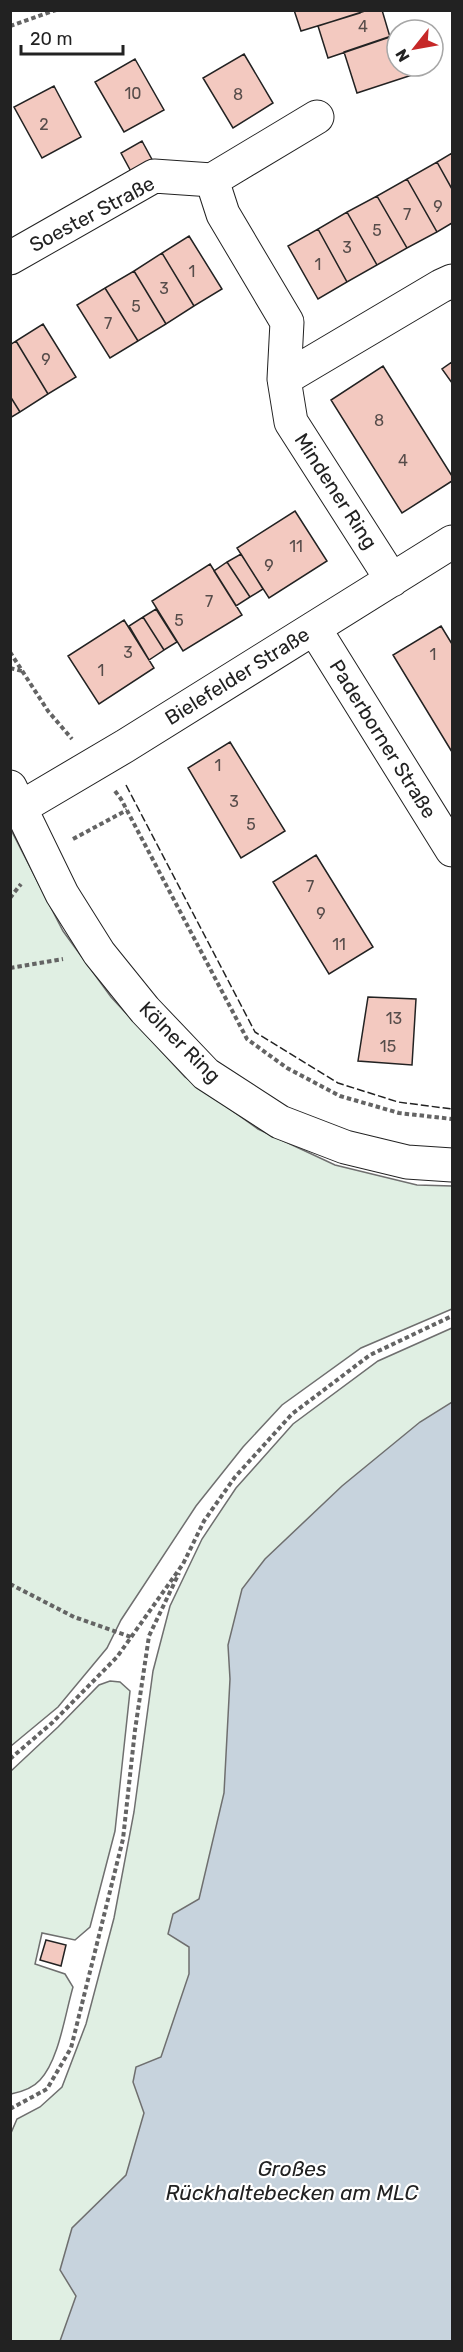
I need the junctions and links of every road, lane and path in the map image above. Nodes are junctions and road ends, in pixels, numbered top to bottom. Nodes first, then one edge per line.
1 (56, 10) edge
2 (10, 26) edge
3 (317, 117) dead end
4 (212, 180) junction
5 (10, 258) edge
6 (453, 281) edge
7 (284, 379) junction
8 (453, 542) edge
9 (392, 580) junction
10 (314, 628) junction
11 (10, 652) edge
12 (10, 668) edge
13 (23, 672) junction
14 (93, 764) junction
15 (15, 798) edge
16 (127, 810) junction
17 (453, 850) edge
18 (42, 855) junction
19 (99, 953) junction
20 (10, 968) edge
21 (453, 1119) edge
22 (453, 1165) edge
23 (453, 1316) edge
24 (183, 1564) junction
25 (10, 1584) edge
26 (131, 1637) junction
27 (10, 1759) edge
28 (10, 2109) edge

1 - 2 path
3 - 4 street
4 - 5 street, Soester Straße
4 - 7 street, Mindener Ring
6 - 7 street
7 - 9 street, Mindener Ring
8 - 9 street, Bielefelder Straße
9 - 10 street, Bielefelder Straße
10 - 14 street, Bielefelder Straße
10 - 17 street, Paderborner Straße
11 - 13 path
12 - 13 path
13 - 14 path
14 - 15 street, Bielefelder Straße
14 - 16 path
15 - 18 street, Kölner Ring
16 - 18 path
16 - 21 path
18 - 19 street, Kölner Ring
19 - 20 path
19 - 22 street, Kölner Ring
23 - 24 path
24 - 26 path
24 - 28 path
25 - 26 path
26 - 27 path

